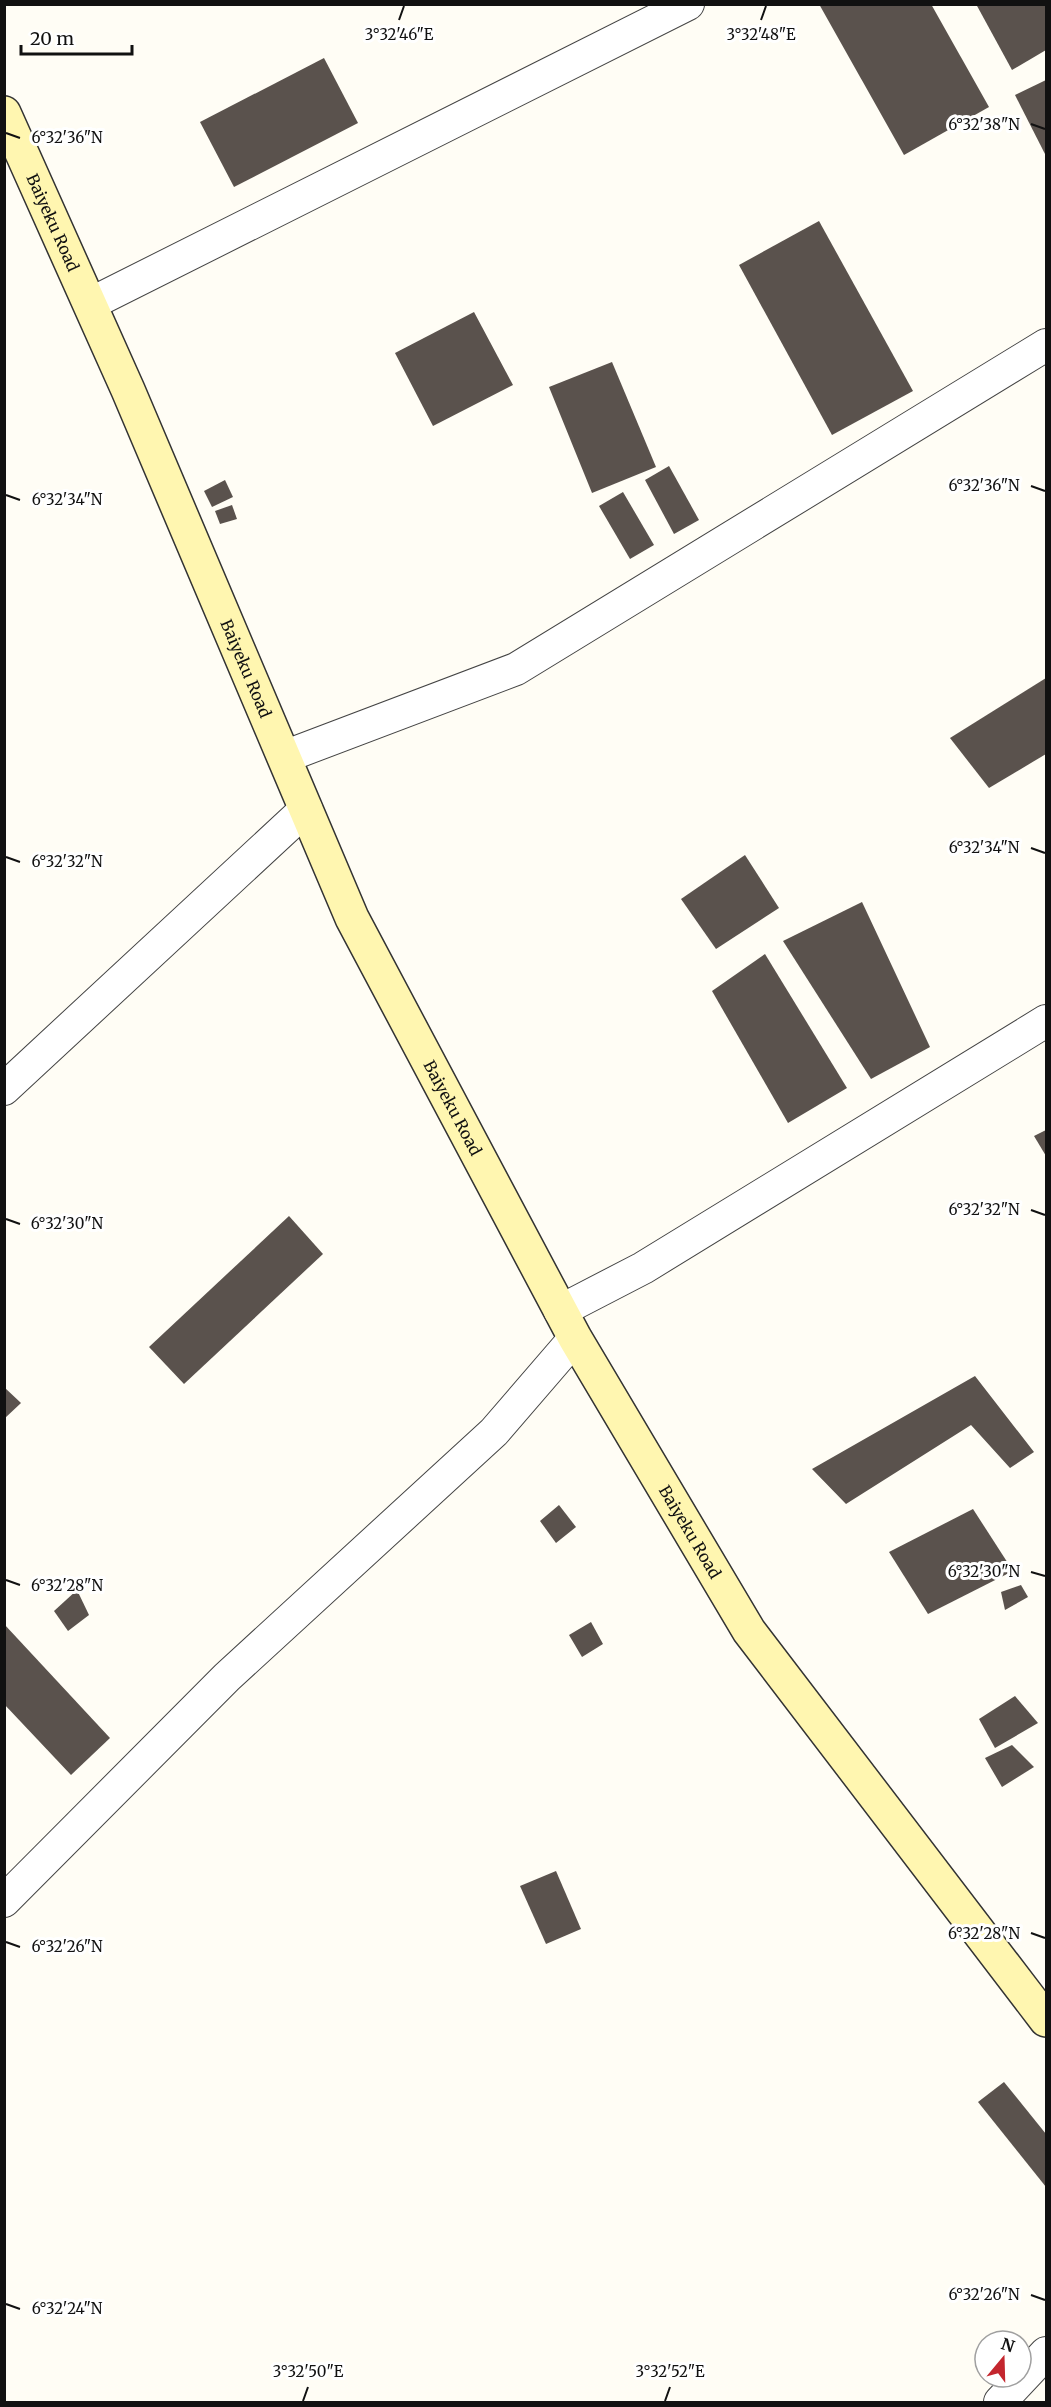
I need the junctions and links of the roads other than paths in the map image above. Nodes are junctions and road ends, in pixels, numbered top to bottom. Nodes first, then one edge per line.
1 (688, 4) edge
2 (4, 113) edge
3 (90, 304) junction
4 (1047, 345) edge
5 (284, 757) junction
6 (306, 809) junction
7 (1047, 1021) edge
8 (4, 1089) edge
9 (568, 1325) junction
10 (4, 1901) edge
11 (1047, 2020) edge
12 (1047, 2353) edge
13 (1000, 2403) edge

1 - 3 street
2 - 3 main road, Baiyeku Road
3 - 5 main road, Baiyeku Road
4 - 5 street
5 - 6 main road, Baiyeku Road
6 - 8 street
6 - 9 main road, Baiyeku Road
7 - 9 street
9 - 10 street
9 - 11 main road, Baiyeku Road
12 - 13 street

